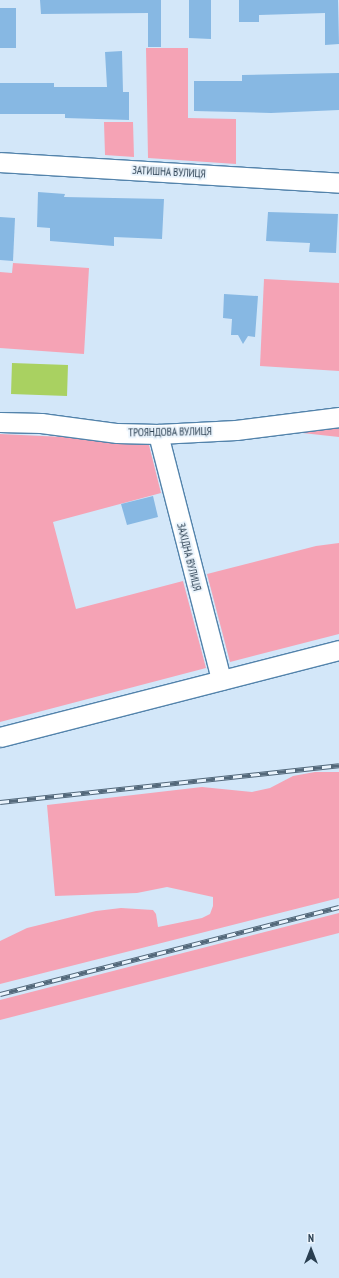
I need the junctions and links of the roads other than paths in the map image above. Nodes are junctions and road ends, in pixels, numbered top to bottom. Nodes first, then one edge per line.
1 (0, 162) edge
2 (339, 183) edge
3 (339, 417) edge
4 (0, 422) edge
5 (158, 434) junction
6 (339, 650) edge
7 (221, 680) junction
8 (0, 737) edge

1 - 2 street, ЗАТИШНА ВУЛИЦЯ
3 - 5 street, ТРОЯНДОВА ВУЛИЦЯ
4 - 5 street, ТРОЯНДОВА ВУЛИЦЯ
5 - 7 street, ЗАХІДНА ВУЛИЦЯ
6 - 7 street
7 - 8 street

